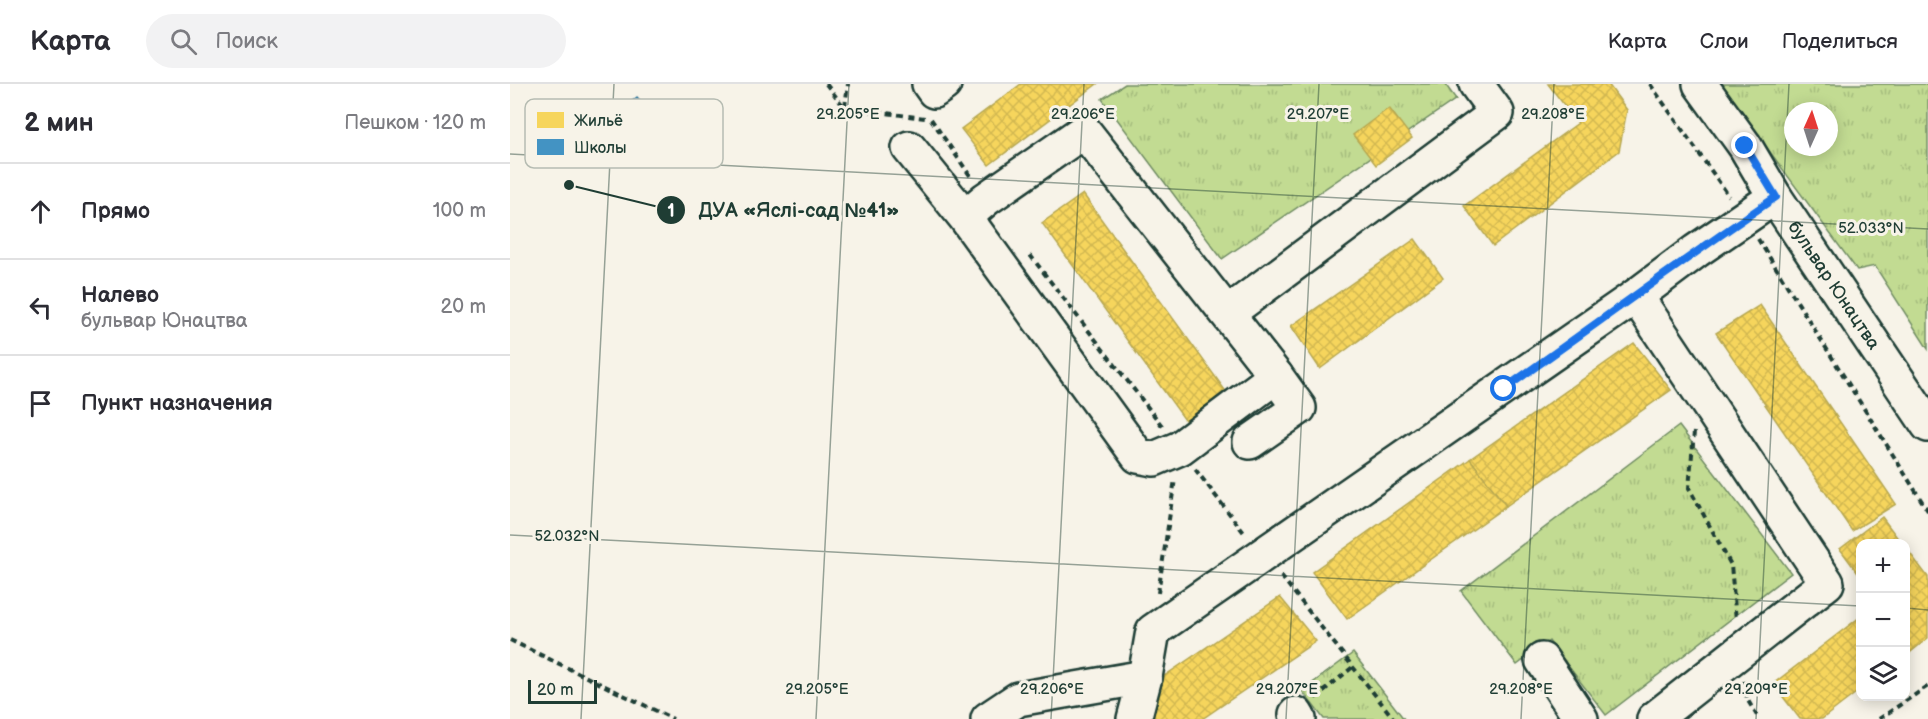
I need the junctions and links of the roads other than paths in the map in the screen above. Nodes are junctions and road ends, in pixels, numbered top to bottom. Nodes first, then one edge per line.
1 (944, 84) edge
2 (1476, 84) edge
3 (1700, 84) edge
4 (927, 97) edge
5 (909, 148) dead end
6 (1776, 197) junction
7 (975, 208) junction
8 (1636, 296) junction
9 (1228, 313) junction
10 (1276, 376) junction
11 (1928, 425) edge
12 (1250, 442) dead end
13 (1542, 660) dead end
14 (1145, 677) junction
15 (988, 719) edge
16 (1134, 719) edge
17 (1581, 719) edge
18 (1654, 719) edge

1 - 4 street
2 - 9 street
3 - 6 street, бульвар Юнацтва
5 - 7 street
6 - 8 street
6 - 11 street, бульвар Юнацтва
7 - 9 street
7 - 10 street
8 - 14 street
8 - 18 street
9 - 10 street
10 - 12 street
13 - 17 street
14 - 15 street
14 - 16 street

